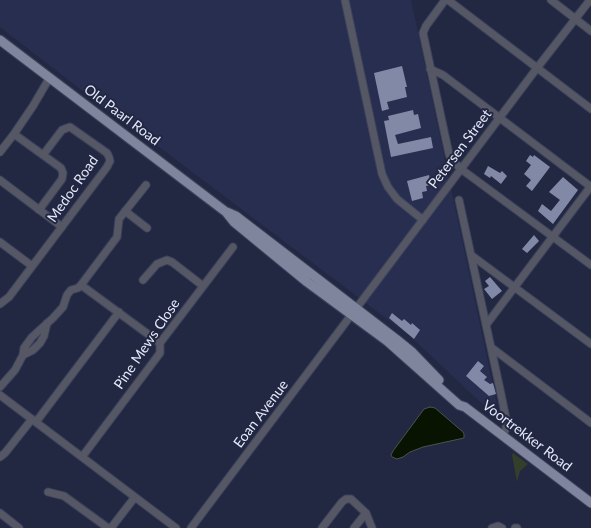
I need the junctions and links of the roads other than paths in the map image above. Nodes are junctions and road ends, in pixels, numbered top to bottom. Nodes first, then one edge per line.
1 (345, 0) edge
2 (446, 0) edge
3 (551, 0) edge
4 (590, 0) edge
5 (576, 19) junction
6 (591, 31) edge
7 (0, 40) edge
8 (537, 68) junction
9 (430, 69) junction
10 (50, 77) junction
11 (591, 109) edge
12 (500, 118) junction
13 (14, 134) junction
14 (0, 152) edge
15 (43, 155) junction
16 (461, 169) junction
17 (0, 180) edge
18 (146, 185) dead end
19 (591, 187) edge
20 (459, 200) dead end
21 (39, 210) junction
22 (125, 211) junction
23 (422, 220) junction
24 (62, 227) junction
25 (147, 228) dead end
26 (553, 236) junction
27 (0, 242) edge
28 (233, 246) dead end
29 (471, 255) junction
30 (591, 265) edge
31 (32, 266) junction
32 (143, 280) dead end
33 (81, 285) junction
34 (204, 286) junction
35 (515, 286) junction
36 (0, 304) edge
37 (119, 312) junction
38 (354, 312) junction
39 (48, 322) junction
40 (486, 325) junction
41 (32, 337) junction
42 (41, 342) junction
43 (160, 343) junction
44 (591, 344) edge
45 (492, 348) junction
46 (23, 355) junction
47 (0, 387) edge
48 (0, 395) edge
49 (34, 420) junction
50 (591, 423) edge
51 (502, 435) junction
52 (0, 457) edge
53 (82, 457) junction
54 (48, 492) dead end
55 (135, 497) junction
56 (591, 503) edge
57 (0, 513) edge
58 (366, 513) junction
59 (19, 528) edge
60 (108, 528) edge
61 (112, 528) edge
62 (176, 528) edge
63 (191, 528) edge
64 (322, 528) edge
65 (354, 528) edge
66 (372, 528) edge
67 (492, 528) edge
68 (502, 528) edge
69 (506, 528) edge

1 - 23 street
2 - 8 street
2 - 9 street
3 - 5 street
4 - 5 street, Petersen Street
5 - 6 street
5 - 8 street, Petersen Street
7 - 10 main road, Old Paarl Road
8 - 11 street
8 - 12 street, Petersen Street
9 - 12 street
9 - 16 street
10 - 13 street
10 - 38 main road, Old Paarl Road
12 - 16 street, Petersen Street
12 - 19 street
13 - 14 street
13 - 15 street
15 - 21 street
15 - 24 street, Medoc Road
16 - 23 street, Petersen Street
16 - 26 street
17 - 21 street
18 - 22 street
19 - 26 street
20 - 29 street
21 - 24 street
22 - 25 street
22 - 33 street
23 - 38 street, Petersen Street
24 - 31 street, Medoc Road
26 - 30 street
26 - 35 street
27 - 31 street
28 - 34 street, Pine Mews Close
29 - 35 street
29 - 40 street
31 - 36 street, Medoc Road
32 - 34 street
33 - 37 street
33 - 39 street
34 - 43 street, Pine Mews Close
35 - 40 street
35 - 44 street
37 - 43 street
37 - 49 street
38 - 51 main road, Voortrekker Road
38 - 63 street, Eoan Avenue
39 - 41 street
39 - 42 street
40 - 45 street
41 - 42 street
41 - 46 street
42 - 46 street
43 - 53 street, Pine Mews Close
45 - 50 street
45 - 51 street
46 - 47 street
48 - 49 street
49 - 52 street
49 - 53 street
51 - 56 main road, Voortrekker Road
53 - 55 street
54 - 60 street
55 - 61 street
55 - 62 street
57 - 59 street
58 - 64 street
58 - 65 street
58 - 66 street
67 - 68 street
68 - 69 street

